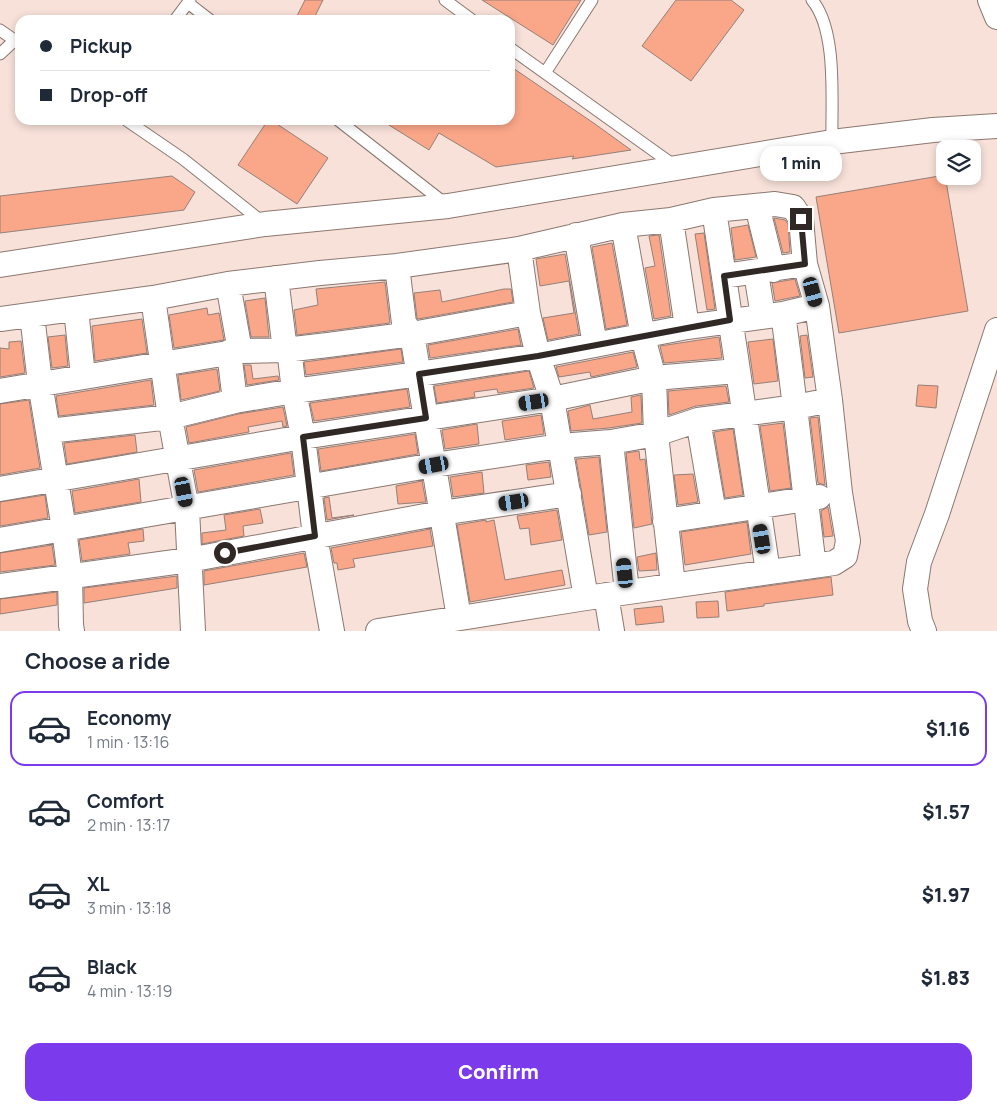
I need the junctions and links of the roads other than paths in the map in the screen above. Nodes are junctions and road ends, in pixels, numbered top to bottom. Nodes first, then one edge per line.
1 (592, 0) edge
2 (812, 0) edge
3 (990, 0) edge
4 (448, 1) edge
5 (189, 2) edge
6 (179, 15) edge
7 (204, 15) edge
8 (466, 15) edge
9 (997, 17) edge
10 (0, 30) edge
11 (15, 41) edge
12 (15, 43) edge
13 (515, 52) edge
14 (0, 54) edge
15 (545, 73) junction
16 (133, 125) edge
17 (344, 125) edge
18 (997, 126) edge
19 (832, 142) junction
20 (677, 168) junction
21 (448, 206) junction
22 (758, 206) junction
23 (714, 210) junction
24 (671, 220) junction
25 (266, 224) junction
26 (623, 225) junction
27 (576, 235) junction
28 (519, 248) junction
29 (805, 264) junction
30 (0, 265) edge
31 (397, 266) junction
32 (764, 271) junction
33 (724, 276) junction
34 (276, 278) junction
35 (228, 284) junction
36 (153, 298) junction
37 (816, 306) junction
38 (76, 310) junction
39 (528, 313) junction
40 (32, 315) junction
41 (773, 315) junction
42 (0, 319) edge
43 (730, 320) junction
44 (686, 327) junction
45 (997, 330) edge
46 (412, 334) junction
47 (643, 337) junction
48 (595, 344) junction
49 (285, 350) junction
50 (235, 352) junction
51 (538, 356) junction
52 (162, 363) junction
53 (737, 371) junction
54 (419, 374) junction
55 (83, 376) junction
56 (654, 378) junction
57 (40, 383) junction
58 (0, 391) edge
59 (294, 391) junction
60 (552, 399) junction
61 (830, 400) junction
62 (235, 402) junction
63 (796, 407) junction
64 (743, 413) junction
65 (170, 417) junction
66 (426, 418) junction
67 (698, 420) junction
68 (49, 431) junction
69 (656, 434) junction
70 (303, 437) junction
71 (611, 442) junction
72 (560, 446) junction
73 (177, 460) junction
74 (434, 465) junction
75 (56, 479) junction
76 (308, 487) junction
77 (0, 489) edge
78 (840, 493) junction
79 (569, 494) junction
80 (805, 500) junction
81 (757, 506) junction
82 (187, 509) junction
83 (442, 513) junction
84 (714, 513) junction
85 (665, 521) junction
86 (64, 529) junction
87 (315, 536) junction
88 (0, 540) edge
89 (189, 560) junction
90 (814, 566) junction
91 (768, 572) junction
92 (70, 577) junction
93 (0, 586) edge
94 (673, 586) junction
95 (606, 595) junction
96 (459, 618) junction
97 (72, 631) edge
98 (194, 631) edge
99 (332, 631) edge
100 (378, 631) edge
101 (612, 631) edge
102 (924, 631) edge

1 - 15 lane
2 - 19 lane
3 - 9 street
4 - 8 lane
5 - 6 lane
5 - 7 lane
10 - 11 lane
12 - 14 lane
13 - 15 lane
15 - 20 lane
16 - 25 lane
17 - 21 lane
18 - 19 street
19 - 20 street
20 - 21 street
21 - 25 street
22 - 23 street
22 - 29 street
22 - 32 street
23 - 24 street
23 - 33 street
24 - 26 street
24 - 44 street
25 - 30 street
26 - 27 street
26 - 47 street
27 - 28 street
27 - 48 street
28 - 31 street
28 - 39 street
29 - 32 street
29 - 37 street
31 - 34 street
31 - 46 street
32 - 33 street
32 - 41 street
33 - 43 street
34 - 35 street
34 - 49 street
35 - 36 street
35 - 50 street
36 - 38 street
36 - 52 street
37 - 41 street
37 - 61 street
38 - 40 street
38 - 55 street
39 - 46 street
39 - 51 street
40 - 42 street
40 - 57 street
41 - 43 street
41 - 63 street
43 - 44 street
43 - 53 street
44 - 47 street
45 - 102 street
46 - 49 street
46 - 54 street
47 - 48 street
47 - 56 street
48 - 51 street
49 - 50 street
49 - 59 street
50 - 52 street
50 - 62 street
51 - 54 street
51 - 60 street
52 - 55 street
52 - 65 street
53 - 56 street
53 - 64 street
54 - 59 street
54 - 66 street
55 - 57 street
56 - 60 street
56 - 69 street
57 - 58 street
57 - 68 street
59 - 62 street
59 - 70 street
60 - 66 street
60 - 72 street
61 - 63 street
61 - 78 street
62 - 65 street
63 - 64 street
63 - 80 street
64 - 67 street
64 - 81 street
65 - 68 street
65 - 73 street
66 - 70 street
66 - 74 street
67 - 69 street
67 - 84 street
68 - 75 street
69 - 71 street
69 - 85 street
70 - 73 street
70 - 76 street
71 - 72 street
71 - 95 street
72 - 74 street
72 - 79 street
73 - 75 street
73 - 82 street
74 - 76 street
74 - 83 street
75 - 77 street
75 - 86 street
76 - 82 street
76 - 87 street
78 - 80 street
78 - 90 street
79 - 83 street
79 - 95 street
80 - 81 street
80 - 90 street
81 - 84 street
81 - 91 street
82 - 86 street
82 - 89 street
83 - 87 street
83 - 96 street
84 - 85 street
85 - 94 street
86 - 88 street
86 - 92 street
87 - 89 street
87 - 99 street
89 - 92 street
89 - 98 street
90 - 91 street
91 - 94 street
92 - 93 street
92 - 97 street
94 - 95 street
95 - 96 street
95 - 101 street
96 - 100 street

